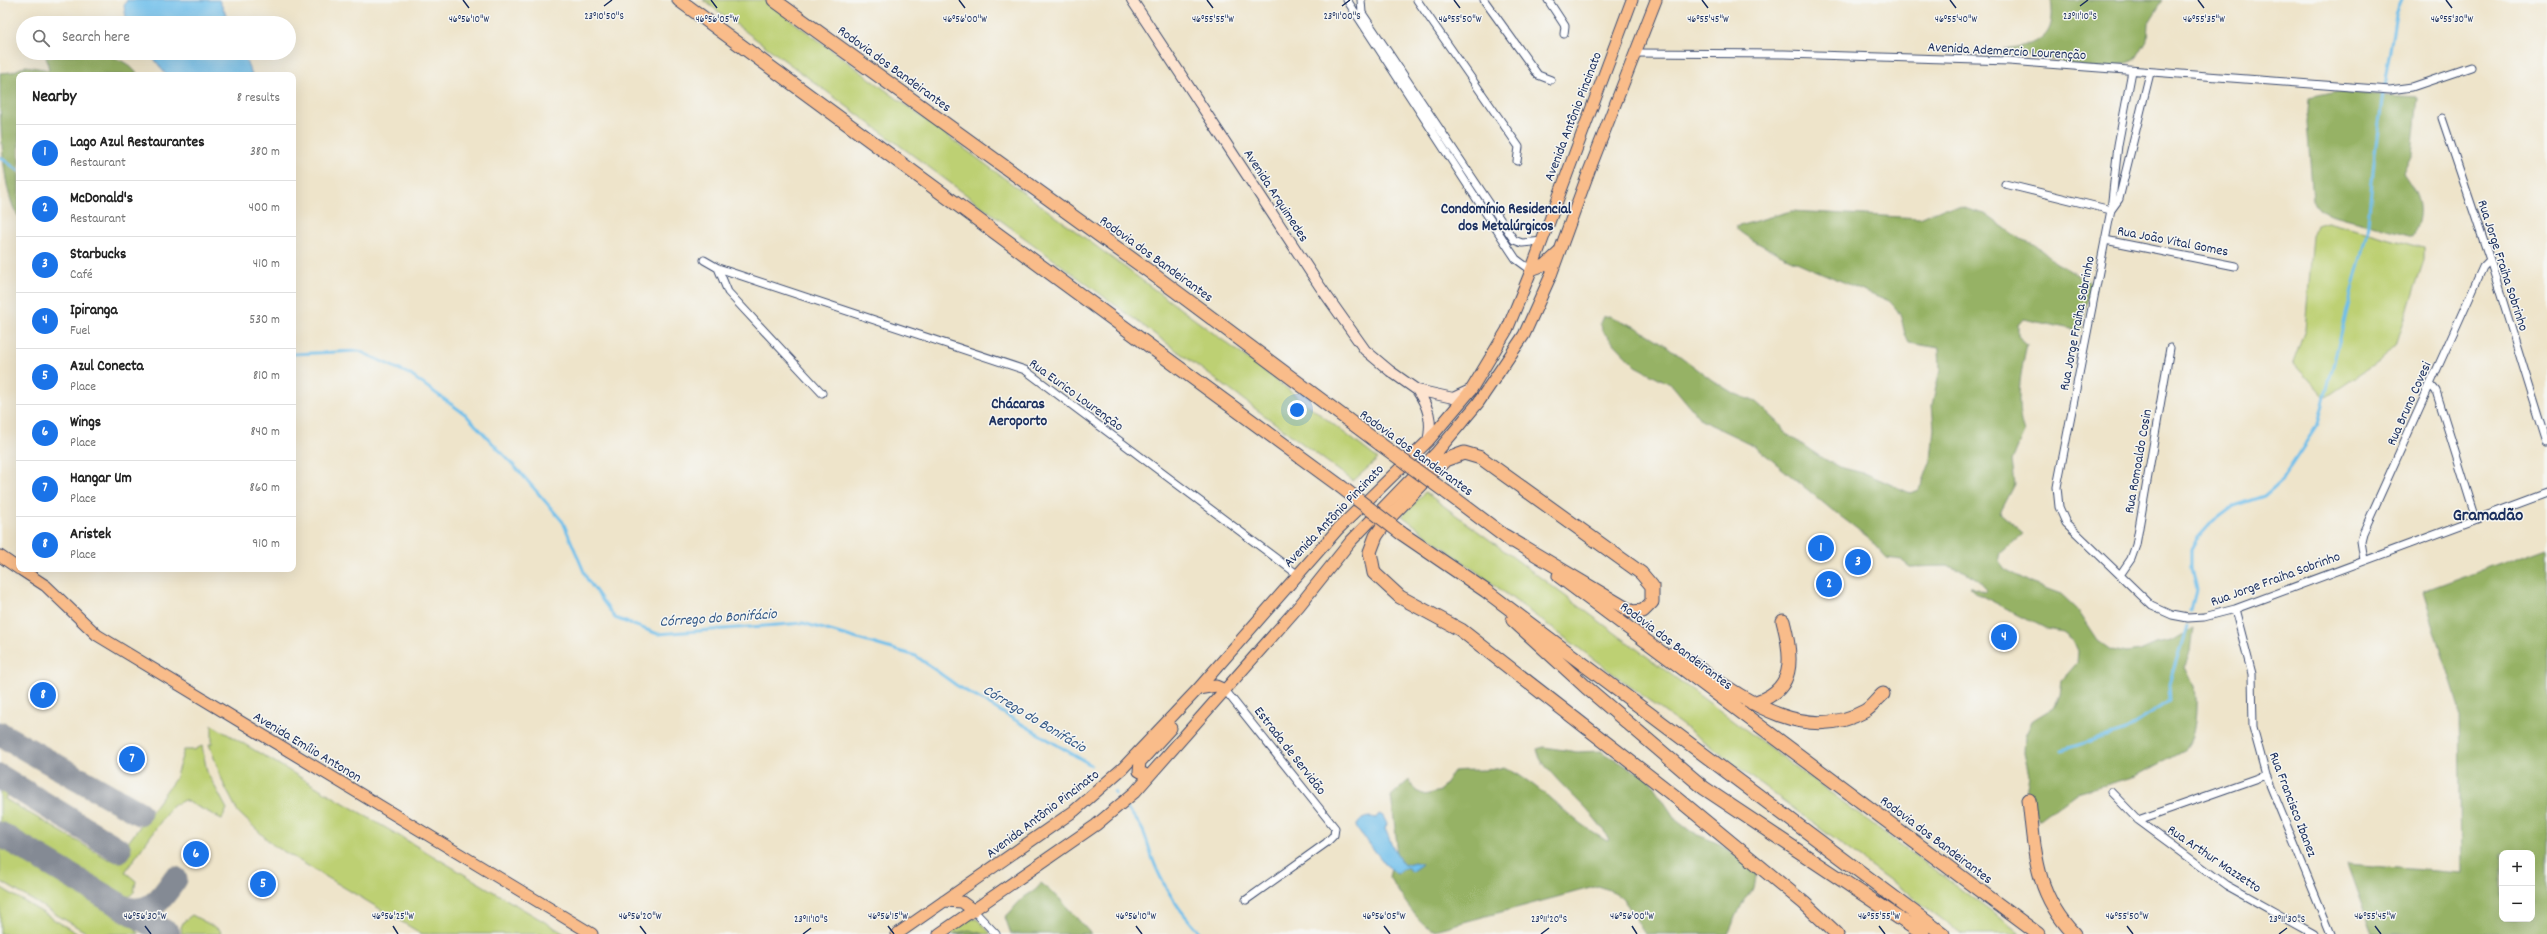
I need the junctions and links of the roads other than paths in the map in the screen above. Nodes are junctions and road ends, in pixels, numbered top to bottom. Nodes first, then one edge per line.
1 (679, 0) edge
2 (774, 0) edge
3 (1132, 0) edge
4 (1346, 0) edge
5 (1361, 0) edge
6 (1417, 0) edge
7 (1484, 0) edge
8 (1548, 0) edge
9 (1632, 0) edge
10 (1656, 0) edge
11 (1564, 34) dead end
12 (1635, 53) junction
13 (2471, 67) dead end
14 (2132, 71) junction
15 (2150, 72) junction
16 (1551, 80) dead end
17 (2442, 118) dead end
18 (1517, 161) dead end
19 (2006, 184) dead end
20 (2111, 210) junction
21 (2105, 240) junction
22 (1543, 241) junction
23 (1560, 252) junction
24 (704, 260) dead end
25 (2490, 260) junction
26 (2235, 266) dead end
27 (718, 268) junction
28 (1532, 270) junction
29 (2170, 348) dead end
30 (2430, 384) junction
31 (1417, 390) junction
32 (1471, 390) junction
33 (822, 393) dead end
34 (1428, 441) junction
35 (2547, 443) edge
36 (2547, 493) edge
37 (2476, 519) junction
38 (1505, 536) junction
39 (2, 558) edge
40 (2364, 560) junction
41 (16, 567) edge
42 (24, 572) edge
43 (1297, 574) junction
44 (2120, 575) junction
45 (1486, 591) junction
46 (2235, 609) junction
47 (1783, 622) dead end
48 (1648, 644) junction
49 (1198, 689) junction
50 (1225, 690) junction
51 (1883, 694) dead end
52 (1752, 703) junction
53 (1178, 711) junction
54 (2266, 775) junction
55 (1148, 776) junction
56 (2110, 792) dead end
57 (2029, 800) dead end
58 (2138, 820) junction
59 (1246, 900) dead end
60 (944, 901) junction
61 (974, 910) junction
62 (592, 934) edge
63 (896, 934) edge
64 (939, 934) edge
65 (996, 934) edge
66 (1837, 934) edge
67 (1923, 934) edge
68 (1943, 934) edge
69 (2038, 934) edge
70 (2074, 934) edge
71 (2314, 934) edge
72 (2331, 934) edge

1 - 45 highway, bridge
2 - 38 highway, Rodovia dos Bandeirantes, bridge
3 - 31 main road, Avenida Arquimedes
4 - 28 street
5 - 22 street
6 - 18 street
7 - 16 street
8 - 11 street
9 - 22 main road, Avenida Antônio Pincinato
10 - 12 main road
12 - 14 street, Avenida Ademercio Lourenção
12 - 23 main road
13 - 15 street, Avenida Ademercio Lourenção
14 - 15 street, Avenida Ademercio Lourenção
14 - 20 street, Rua Jorge Fraiha Sobrinho
15 - 20 street
17 - 25 street, Rua Jorge Fraiha Sobrinho
19 - 20 street
20 - 21 street, Rua Jorge Fraiha Sobrinho
21 - 26 street, Rua João Vital Gomes
21 - 44 street, Rua Jorge Fraiha Sobrinho
22 - 28 main road, Avenida Antônio Pincinato
23 - 28 main road
23 - 50 main road
24 - 27 street, Rua Eurico Lourenção
25 - 30 street, Rua Bruno Covesi
25 - 35 street, Rua Jorge Fraiha Sobrinho
27 - 33 street
27 - 43 street, Rua Eurico Lourenção
28 - 32 main road, Avenida Antônio Pincinato
29 - 44 street, Rua Romoaldo Cosin
30 - 37 street
30 - 40 street, Rua Bruno Covesi
31 - 32 main road, Avenida Arquimedes
31 - 34 main road, Avenida Arquimedes
32 - 34 main road, Avenida Antônio Pincinato
34 - 43 main road, Avenida Antônio Pincinato
36 - 37 street, Rua Jorge Fraiha Sobrinho
37 - 40 street, Rua Jorge Fraiha Sobrinho
38 - 48 highway, Rodovia dos Bandeirantes
38 - 66 highway
39 - 41 main road, Avenida Emílio Antonon
40 - 46 street, Rua Jorge Fraiha Sobrinho
42 - 62 main road, Avenida Emílio Antonon
43 - 49 main road, Avenida Antônio Pincinato
44 - 46 street, Rua Jorge Fraiha Sobrinho
45 - 67 highway
45 - 68 highway
46 - 54 street, Rua Francisco Ibanez
47 - 52 highway
48 - 52 highway
48 - 69 highway, Rodovia dos Bandeirantes
49 - 50 main road
49 - 53 main road, Avenida Antônio Pincinato
50 - 55 main road
50 - 59 street, Estrada de Servidão
51 - 52 highway
53 - 55 main road
53 - 60 main road, Avenida Antônio Pincinato
54 - 58 street
54 - 72 street, Rua Francisco Ibanez
55 - 61 main road
56 - 58 street, Rua Arthur Mazzetto
57 - 70 highway
58 - 71 street, Rua Arthur Mazzetto
60 - 61 main road
60 - 63 main road, Avenida Antônio Pincinato
61 - 64 main road
61 - 65 street

